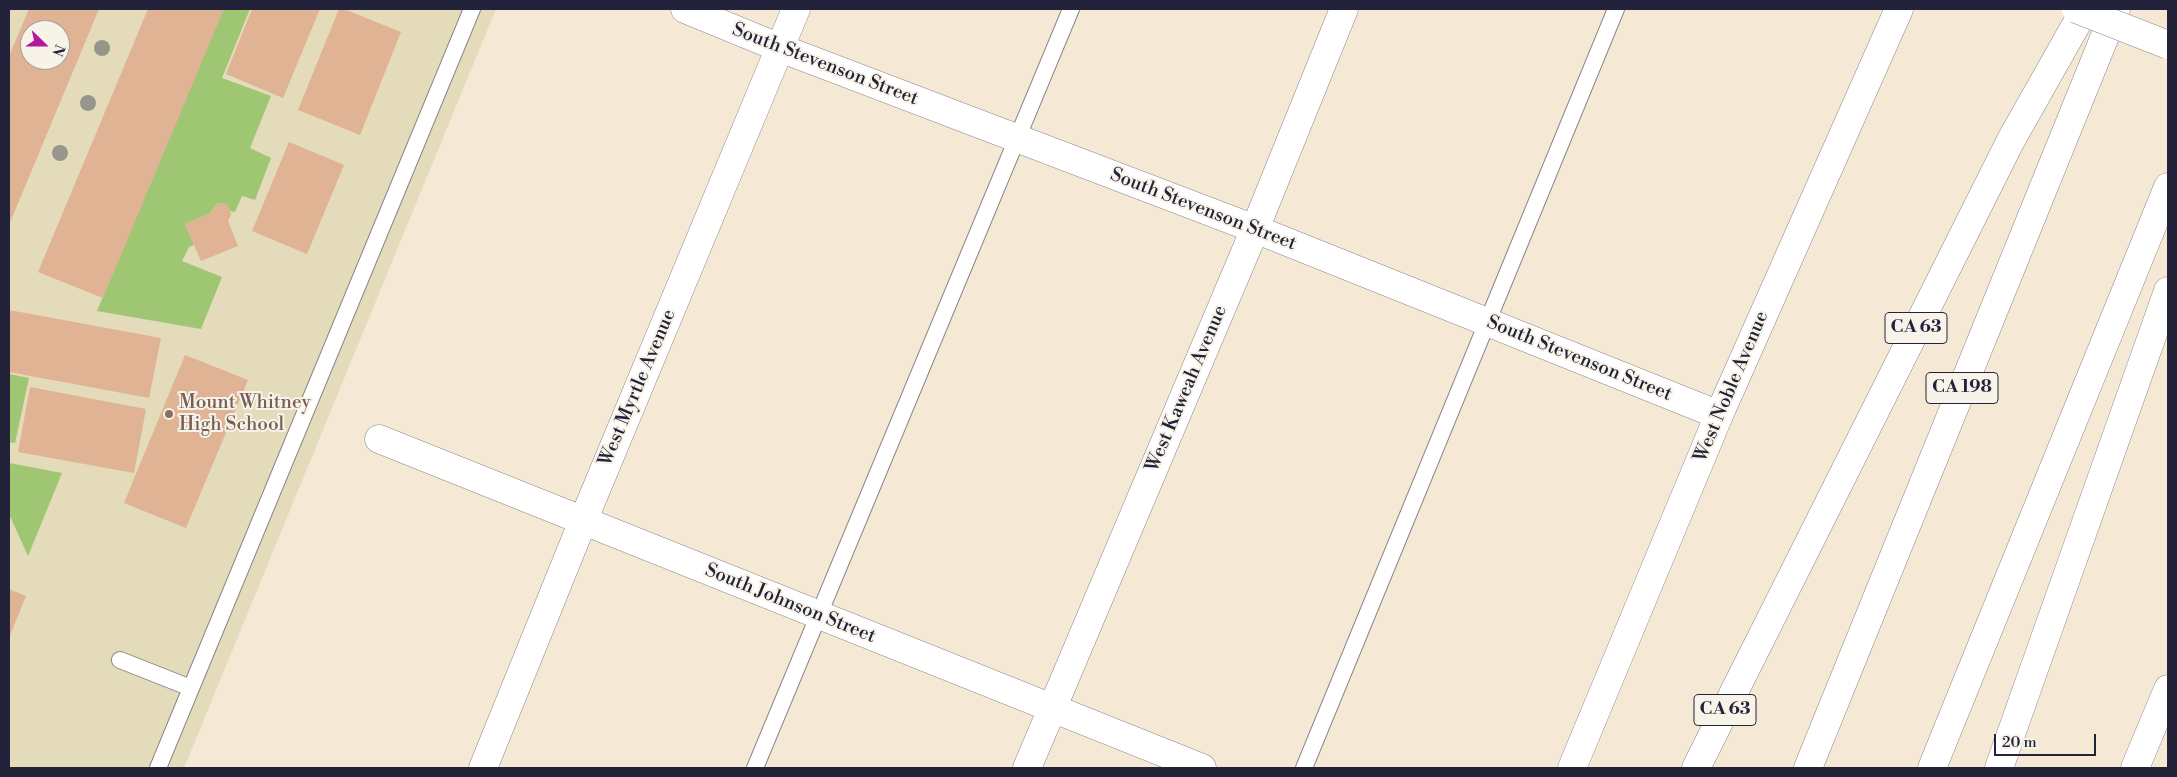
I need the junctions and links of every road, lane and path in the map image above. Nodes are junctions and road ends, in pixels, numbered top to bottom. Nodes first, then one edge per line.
1 (472, 9) edge
2 (685, 9) edge
3 (796, 9) edge
4 (1071, 9) edge
5 (1344, 9) edge
6 (1616, 9) edge
7 (1899, 9) edge
8 (2076, 9) edge
9 (2085, 9) edge
10 (2116, 9) edge
11 (2168, 45) edge
12 (780, 48) junction
13 (1018, 139) junction
14 (2168, 187) edge
15 (1255, 229) junction
16 (2168, 291) edge
17 (1486, 322) junction
18 (1719, 415) junction
19 (379, 438) dead end
20 (583, 521) junction
21 (819, 615) junction
22 (120, 660) dead end
23 (191, 688) junction
24 (2168, 689) edge
25 (1052, 708) junction
26 (158, 768) edge
27 (483, 768) edge
28 (755, 768) edge
29 (1028, 768) edge
30 (1202, 768) edge
31 (1304, 768) edge
32 (1572, 768) edge
33 (1696, 768) edge
34 (1808, 768) edge
35 (1932, 768) edge
36 (2000, 768) edge
37 (2135, 768) edge

1 - 23 lane
2 - 12 main road, South Stevenson Street
3 - 12 main road, West Myrtle Avenue
4 - 13 lane
5 - 15 main road, West Kaweah Avenue
6 - 17 lane
7 - 18 main road, West Noble Avenue
8 - 11 main road, bridge
9 - 33 main road, CA 63
10 - 34 main road, CA 198
12 - 13 main road, South Stevenson Street
12 - 20 main road, West Myrtle Avenue
13 - 15 main road, South Stevenson Street
13 - 21 lane
14 - 35 main road
15 - 17 main road, South Stevenson Street
15 - 25 main road, West Kaweah Avenue
16 - 36 main road
17 - 18 main road, South Stevenson Street
17 - 31 lane
18 - 32 main road, West Noble Avenue
19 - 20 main road, South Johnson Street
20 - 21 main road, South Johnson Street
20 - 27 main road, West Myrtle Avenue
21 - 25 main road, South Johnson Street
21 - 28 lane
22 - 23 lane
23 - 26 lane
24 - 37 main road
25 - 29 main road, West Kaweah Avenue
25 - 30 main road, South Johnson Street

